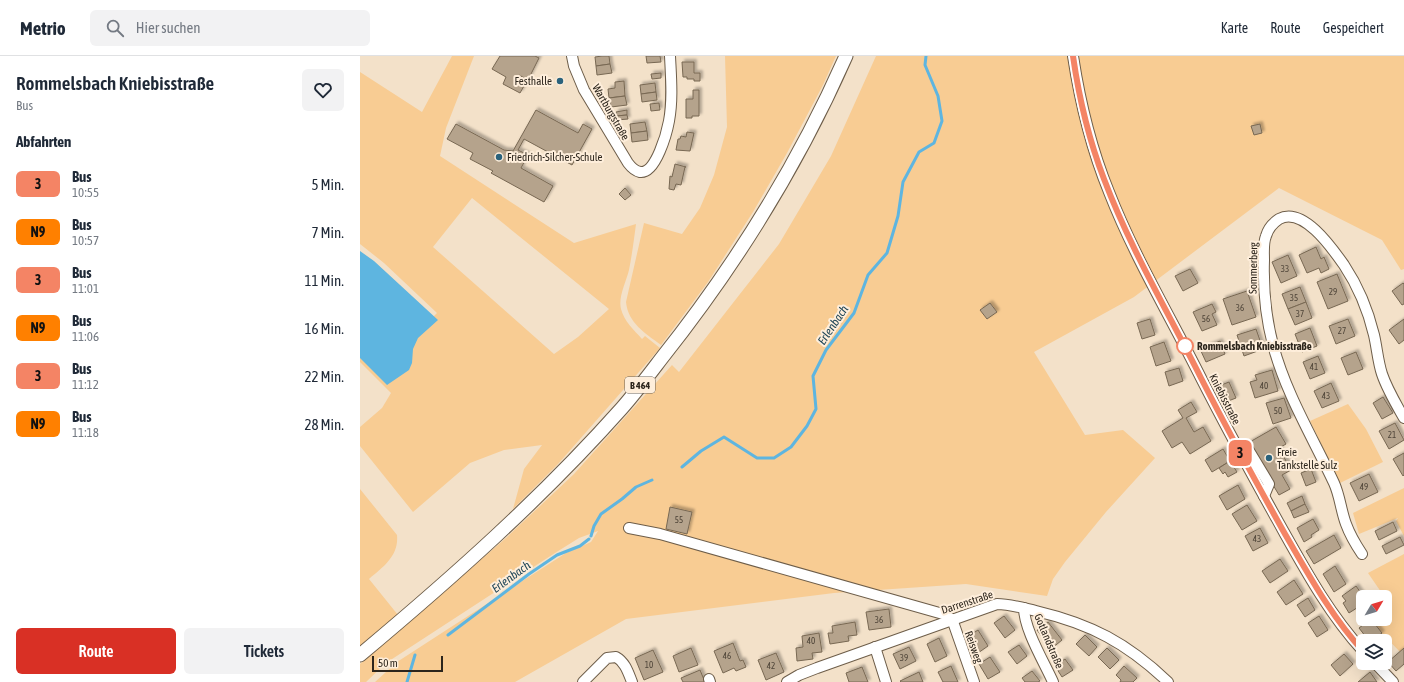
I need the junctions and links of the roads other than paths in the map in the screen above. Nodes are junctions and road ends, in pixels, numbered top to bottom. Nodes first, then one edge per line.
1 (572, 56) edge
2 (670, 56) edge
3 (846, 56) edge
4 (1073, 56) edge
5 (1404, 418) edge
6 (629, 528) dead end
7 (1362, 554) dead end
8 (1024, 608) junction
9 (952, 619) junction
10 (1356, 642) edge
11 (875, 647) junction
12 (360, 655) edge
13 (1382, 670) edge
14 (800, 678) edge
15 (583, 682) edge
16 (632, 682) edge
17 (787, 682) edge
18 (886, 682) edge
19 (974, 682) edge
20 (1053, 682) edge
21 (1168, 682) edge
22 (1393, 682) edge

1 - 2 street, Wartburgstraße
3 - 12 main road, B 464
4 - 10 street, Kniebisstraße
5 - 7 street, Sommerberg
6 - 9 street
8 - 9 street, Darrenstraße
8 - 20 street, Gotlandstraße
8 - 21 street, Darrenstraße
9 - 11 street, Darrenstraße
9 - 19 street, Reisweg
11 - 14 street, Darrenstraße
11 - 18 street
13 - 22 street
14 - 17 street, Darrenstraße
15 - 16 street

